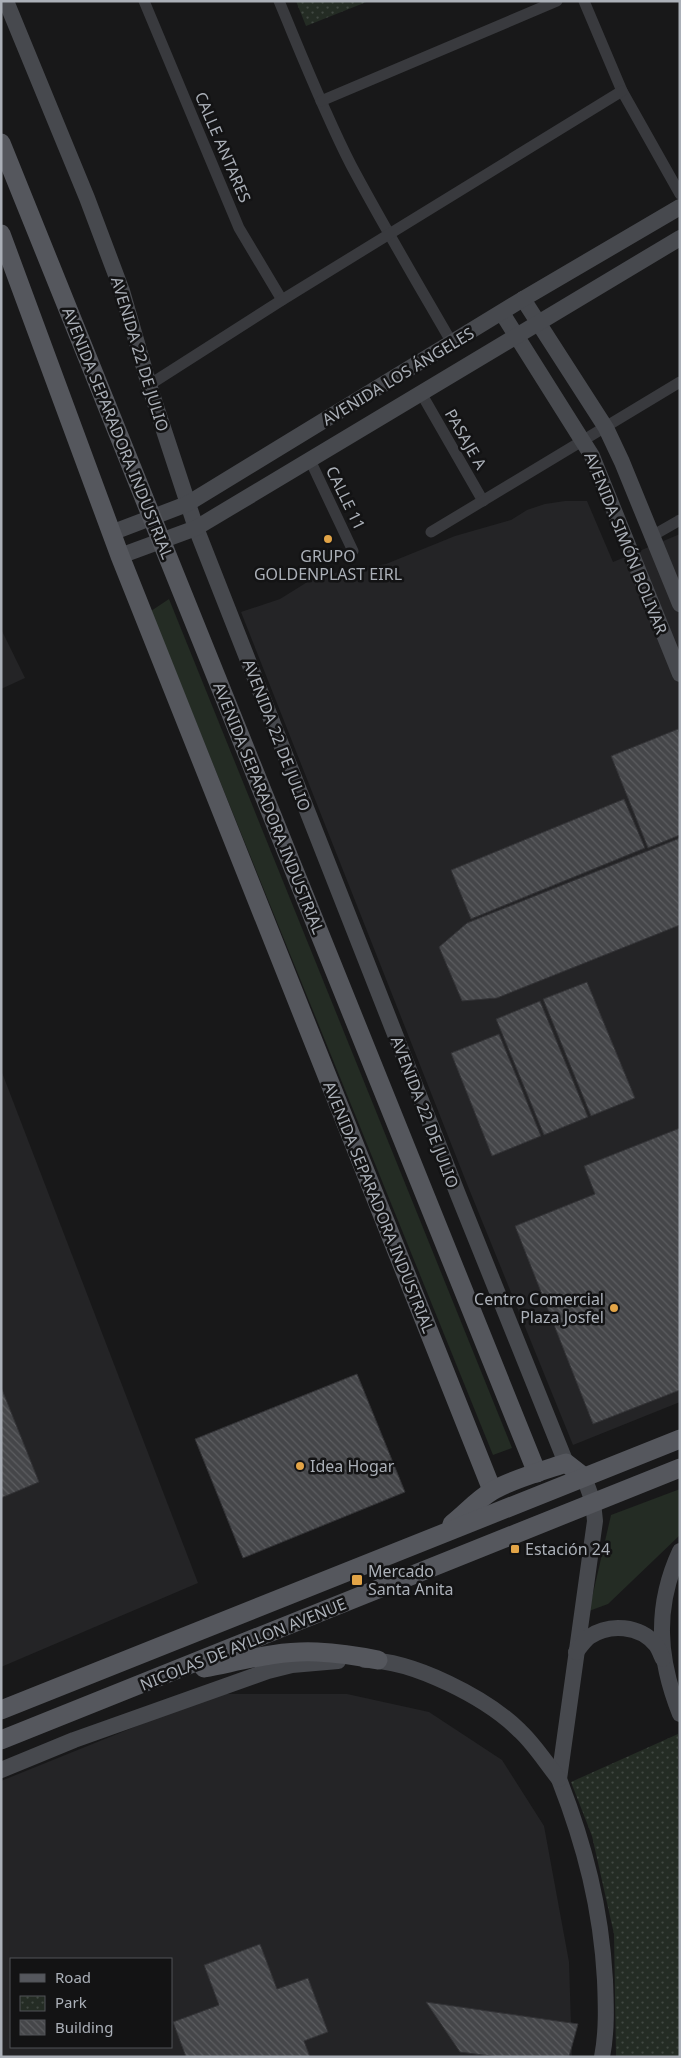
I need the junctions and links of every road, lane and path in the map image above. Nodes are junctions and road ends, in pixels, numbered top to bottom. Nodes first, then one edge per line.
1 (6, 1) edge
2 (144, 1) edge
3 (279, 1) edge
4 (557, 1) edge
5 (584, 1) edge
6 (622, 91) junction
7 (322, 102) junction
8 (1, 143) edge
9 (680, 194) edge
10 (680, 207) edge
11 (1, 234) edge
12 (389, 234) junction
13 (680, 238) edge
14 (282, 300) junction
15 (523, 300) junction
16 (502, 313) junction
17 (538, 321) junction
18 (517, 335) junction
19 (452, 343) junction
20 (680, 382) edge
21 (148, 385) junction
22 (421, 393) junction
23 (606, 428) junction
24 (582, 440) junction
25 (310, 460) junction
26 (483, 501) junction
27 (187, 504) junction
28 (151, 518) junction
29 (680, 520) edge
30 (196, 528) junction
31 (431, 532) dead end
32 (111, 533) junction
33 (652, 536) junction
34 (161, 542) junction
35 (353, 551) dead end
36 (120, 556) junction
37 (680, 604) edge
38 (680, 674) edge
39 (680, 1440) edge
40 (566, 1463) junction
41 (680, 1468) edge
42 (537, 1473) junction
43 (584, 1477) junction
44 (492, 1490) junction
45 (593, 1502) junction
46 (440, 1534) junction
47 (679, 1552) edge
48 (576, 1652) junction
49 (663, 1659) junction
50 (378, 1660) junction
51 (161, 1677) junction
52 (1, 1710) edge
53 (680, 1714) edge
54 (1, 1740) edge
55 (1, 1770) edge
56 (559, 1779) junction
57 (602, 2057) edge

1 - 21 street, AVENIDA 22 DE JULIO
2 - 14 street, CALLE ANTARES
3 - 7 street
4 - 7 street
5 - 6 street
6 - 9 street
6 - 12 street
7 - 12 street
8 - 28 main road, AVENIDA SEPARADORA INDUSTRIAL
10 - 15 street, AVENIDA LOS ÁNGELES
11 - 32 main road, AVENIDA SEPARADORA INDUSTRIAL
12 - 14 street
12 - 19 street
13 - 17 street, AVENIDA LOS ÁNGELES
14 - 21 street
15 - 16 street, AVENIDA LOS ÁNGELES
15 - 17 street, AVENIDA SIMÓN BOLIVAR
16 - 18 street, AVENIDA SIMÓN BOLIVAR
16 - 19 street, AVENIDA LOS ÁNGELES
17 - 18 street, AVENIDA LOS ÁNGELES
17 - 23 street, AVENIDA SIMÓN BOLIVAR
18 - 22 street, AVENIDA LOS ÁNGELES
18 - 24 street, AVENIDA SIMÓN BOLIVAR
19 - 27 street, AVENIDA LOS ÁNGELES
20 - 23 street
21 - 27 street, AVENIDA 22 DE JULIO
22 - 25 street, AVENIDA LOS ÁNGELES
22 - 26 street, PASAJE A
23 - 24 street
23 - 33 street, AVENIDA SIMÓN BOLIVAR
24 - 26 street
24 - 38 street, AVENIDA SIMÓN BOLIVAR
25 - 30 street, AVENIDA LOS ÁNGELES
25 - 35 street, CALLE 11
26 - 31 street
27 - 28 street, AVENIDA LOS ÁNGELES
27 - 30 street, AVENIDA 22 DE JULIO
28 - 32 street, AVENIDA LOS ÁNGELES
28 - 34 main road, AVENIDA SEPARADORA INDUSTRIAL
29 - 33 street
30 - 34 street, AVENIDA LOS ÁNGELES
30 - 40 street, AVENIDA 22 DE JULIO
32 - 36 main road, AVENIDA SEPARADORA INDUSTRIAL
33 - 37 street, AVENIDA SIMÓN BOLIVAR
34 - 36 street, AVENIDA LOS ÁNGELES
34 - 42 main road, AVENIDA SEPARADORA INDUSTRIAL
36 - 44 main road, AVENIDA SEPARADORA INDUSTRIAL
39 - 43 main road, NICOLAS DE AYLLON AVENUE
40 - 42 main road
40 - 43 main road
41 - 45 main road, NICOLAS DE AYLLON AVENUE
42 - 44 main road
43 - 45 street
43 - 46 main road, NICOLAS DE AYLLON AVENUE
44 - 46 main road
45 - 48 street
45 - 51 main road, NICOLAS DE AYLLON AVENUE
46 - 52 main road, NICOLAS DE AYLLON AVENUE
47 - 49 street
48 - 49 street
48 - 56 street
49 - 53 street
50 - 51 main road
50 - 55 street, NICOLAS DE AYLLON AVENUE
50 - 56 street, NICOLAS DE AYLLON AVENUE
51 - 54 main road, NICOLAS DE AYLLON AVENUE
56 - 57 street

